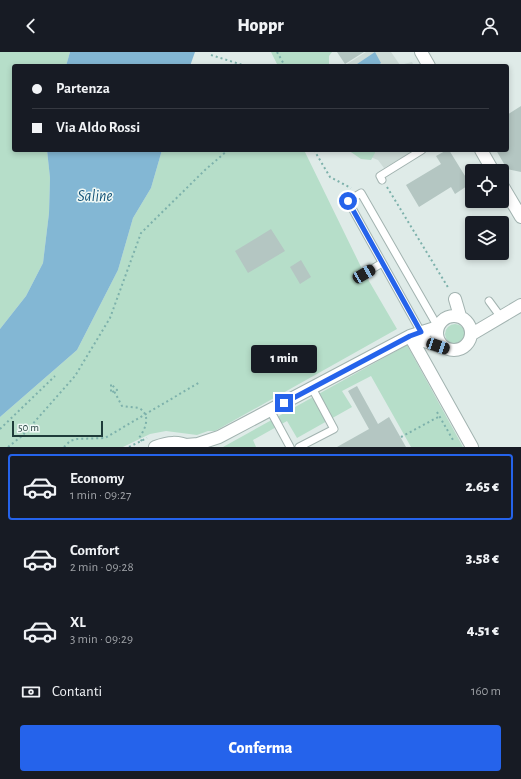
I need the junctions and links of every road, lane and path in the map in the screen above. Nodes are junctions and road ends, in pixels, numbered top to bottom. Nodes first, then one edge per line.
1 (277, 52) edge
2 (421, 52) edge
3 (211, 55) dead end
4 (240, 64) edge
5 (284, 64) edge
6 (429, 64) edge
7 (226, 152) edge
8 (315, 152) edge
9 (419, 152) edge
10 (482, 152) edge
11 (490, 164) edge
12 (382, 180) joint
13 (509, 192) edge
14 (361, 193) junction
15 (517, 201) edge
16 (521, 217) edge
17 (382, 263) junction
18 (364, 274) dead end
19 (455, 298) joint
20 (489, 301) dead end
21 (521, 305) edge
22 (500, 316) junction
23 (462, 317) junction
24 (438, 327) junction
25 (416, 334) junction
26 (472, 334) junction
27 (446, 348) junction
28 (55, 376) dead end
29 (200, 382) dead end
30 (312, 388) junction
31 (114, 391) dead end
32 (270, 410) junction
33 (452, 410) junction
34 (145, 414) junction
35 (0, 429) edge
36 (219, 437) junction
37 (401, 437) dead end
38 (143, 442) dead end
39 (189, 446) edge
40 (8, 447) edge
41 (64, 447) edge
42 (155, 447) edge
43 (211, 447) edge
44 (290, 447) edge
45 (299, 447) edge
46 (472, 447) edge

1 - 5 path
2 - 6 street
3 - 4 path
7 - 40 path
8 - 14 path
9 - 12 lane
10 - 11 street
12 - 19 path
13 - 15 street
14 - 17 lane
14 - 24 lane
15 - 16 street
17 - 18 lane
17 - 25 lane
19 - 23 street
20 - 22 lane
21 - 22 street
22 - 23 street
22 - 26 street
23 - 24 street
23 - 26 street
24 - 25 street
24 - 27 street
25 - 27 street
25 - 30 street
25 - 33 street
26 - 27 street
28 - 35 path
29 - 34 path
30 - 32 street
30 - 45 lane
31 - 34 path
32 - 36 street
32 - 44 lane
33 - 37 path
33 - 46 street
34 - 38 path
34 - 41 path
36 - 39 street
36 - 43 street
39 - 42 street

